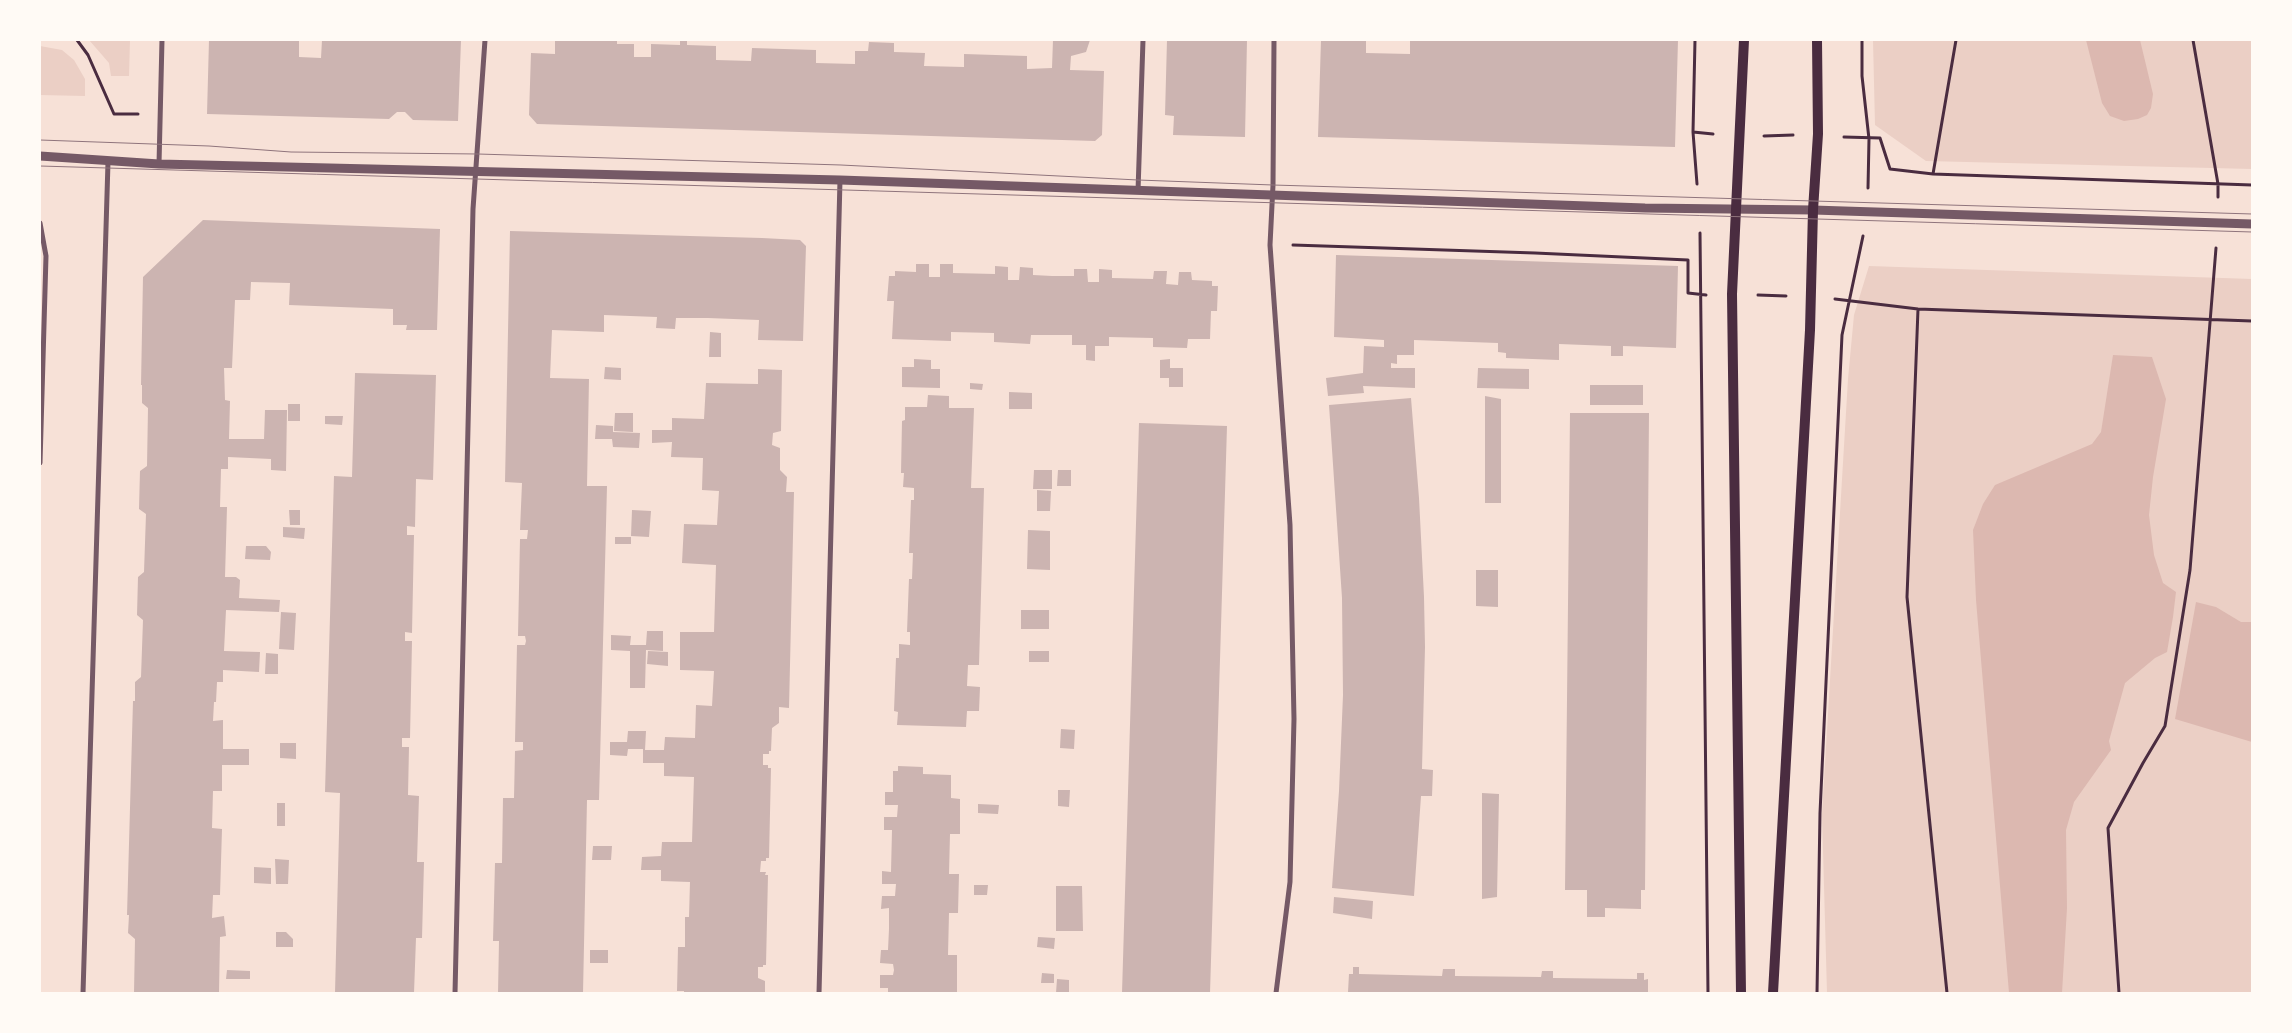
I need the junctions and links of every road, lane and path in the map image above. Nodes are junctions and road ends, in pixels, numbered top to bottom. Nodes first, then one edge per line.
1 (77, 40) edge
2 (162, 40) edge
3 (485, 40) edge
4 (1143, 40) edge
5 (1274, 40) edge
6 (1695, 40) edge
7 (1744, 40) edge
8 (1817, 40) edge
9 (1862, 40) edge
10 (1956, 40) edge
11 (2193, 40) edge
12 (161, 115) junction
13 (1693, 132) junction
14 (1818, 134) junction
15 (1740, 136) junction
16 (1869, 139) junction
17 (40, 156) edge
18 (108, 162) junction
19 (159, 164) junction
20 (476, 171) junction
21 (1933, 174) junction
22 (840, 180) junction
23 (2218, 184) junction
24 (2252, 185) edge
25 (1138, 191) junction
26 (1273, 195) junction
27 (1699, 208) junction
28 (1736, 209) junction
29 (1813, 210) junction
30 (1867, 213) junction
31 (40, 223) edge
32 (2218, 223) junction
33 (2252, 224) edge
34 (1918, 309) dead end
35 (2210, 320) junction
36 (2252, 321) edge
37 (40, 463) edge
38 (83, 993) edge
39 (455, 993) edge
40 (819, 993) edge
41 (1276, 993) edge
42 (1708, 993) edge
43 (1741, 993) edge
44 (1772, 993) edge
45 (1817, 993) edge
46 (1947, 993) edge
47 (2119, 993) edge

1 - 12 path
2 - 12 street
3 - 20 street
4 - 25 street
5 - 26 street
6 - 13 path
7 - 15 main road
8 - 14 main road
9 - 16 path
10 - 21 path
11 - 23 path
12 - 19 street
13 - 15 path
13 - 27 path
14 - 15 path
14 - 16 path
14 - 29 main road
15 - 28 main road
16 - 21 path
16 - 30 path
17 - 18 street
18 - 19 street
18 - 38 street
19 - 20 street
20 - 22 street
20 - 39 street
21 - 23 path
22 - 25 street
22 - 40 street
23 - 24 path
23 - 32 path
25 - 26 street
26 - 27 street
26 - 41 street
27 - 28 street
27 - 42 path
28 - 29 street
28 - 43 main road
29 - 30 street
29 - 44 main road
30 - 32 street
30 - 45 path
31 - 37 street
32 - 33 street
32 - 35 path
34 - 46 path
35 - 36 path
35 - 47 path

